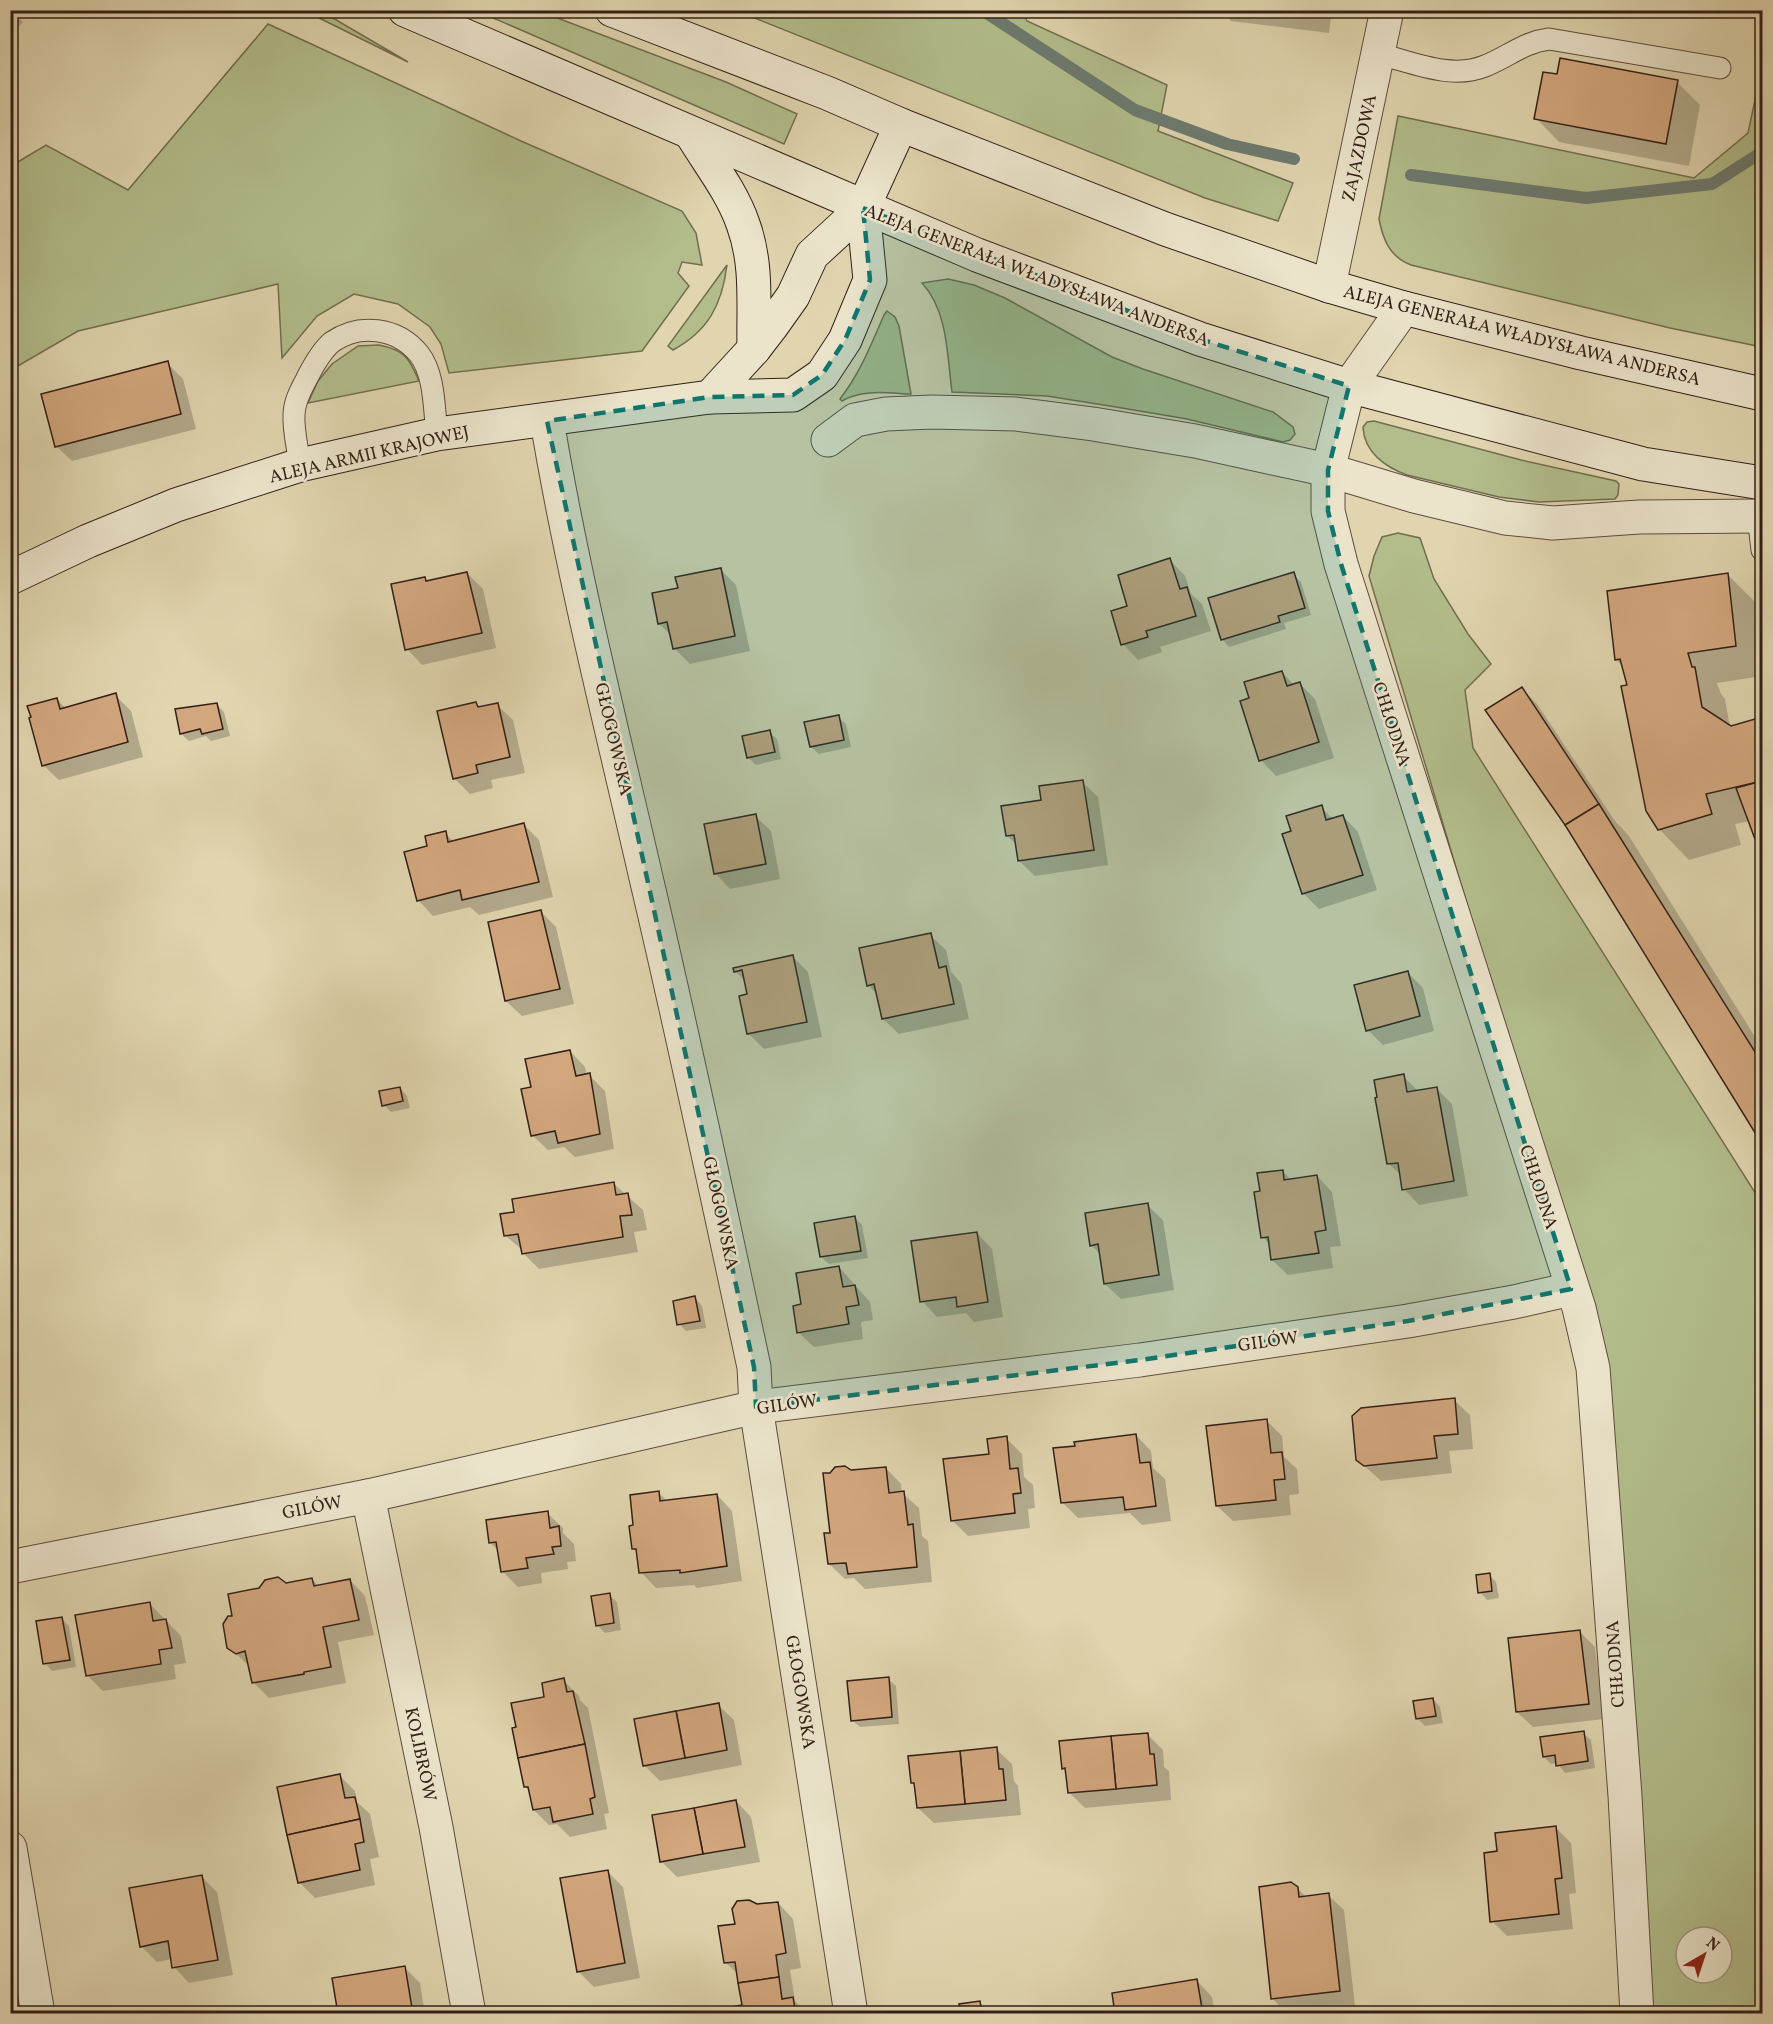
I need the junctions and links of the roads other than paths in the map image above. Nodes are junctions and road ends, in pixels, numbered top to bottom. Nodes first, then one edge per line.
1 (405, 10) edge
2 (612, 10) edge
3 (1387, 10) edge
4 (1379, 54) junction
5 (1720, 68) dead end
6 (901, 125) junction
7 (692, 135) junction
8 (863, 208) junction
9 (1329, 286) junction
10 (1404, 308) junction
11 (754, 349) junction
12 (1349, 386) junction
13 (1762, 394) edge
14 (710, 397) junction
15 (547, 421) junction
16 (437, 434) junction
17 (828, 440) dead end
18 (300, 465) junction
19 (1328, 470) junction
20 (1762, 483) edge
21 (1760, 516) edge
22 (1762, 550) edge
23 (10, 578) edge
24 (1571, 1289) junction
25 (756, 1407) junction
26 (368, 1496) junction
27 (10, 1567) edge
28 (10, 1848) edge
29 (38, 2013) edge
30 (469, 2013) edge
31 (851, 2013) edge
32 (1637, 2013) edge

1 - 7 street, ALEJA GENERAŁA WŁADYSŁAWA ANDERSA
2 - 6 street, ALEJA GENERAŁA WŁADYSŁAWA ANDERSA
3 - 4 street, ZAJAZDOWA
4 - 5 lane
4 - 9 street, ZAJAZDOWA
6 - 8 street
6 - 9 street, ALEJA GENERAŁA WŁADYSŁAWA ANDERSA
7 - 8 street, ALEJA GENERAŁA WŁADYSŁAWA ANDERSA
7 - 11 street
8 - 11 street
8 - 12 street, ALEJA GENERAŁA WŁADYSŁAWA ANDERSA
8 - 14 street, ALEJA ARMII KRAJOWEJ
9 - 10 street, ALEJA GENERAŁA WŁADYSŁAWA ANDERSA
10 - 12 street
10 - 13 street, ALEJA GENERAŁA WŁADYSŁAWA ANDERSA
11 - 14 street
12 - 19 street, CHŁODNA
12 - 20 street, ALEJA GENERAŁA WŁADYSŁAWA ANDERSA
14 - 15 street, ALEJA ARMII KRAJOWEJ
15 - 16 street, ALEJA ARMII KRAJOWEJ
15 - 25 street, GŁOGOWSKA
16 - 18 street, ALEJA ARMII KRAJOWEJ
16 - 18 lane
17 - 19 street
18 - 23 street, ALEJA ARMII KRAJOWEJ
19 - 21 street
19 - 24 street, CHŁODNA
21 - 22 lane
24 - 25 street, GILÓW
24 - 32 street, CHŁODNA
25 - 26 street, GILÓW
25 - 31 street, GŁOGOWSKA
26 - 27 street, GILÓW
26 - 30 street, KOLIBRÓW
28 - 29 street

